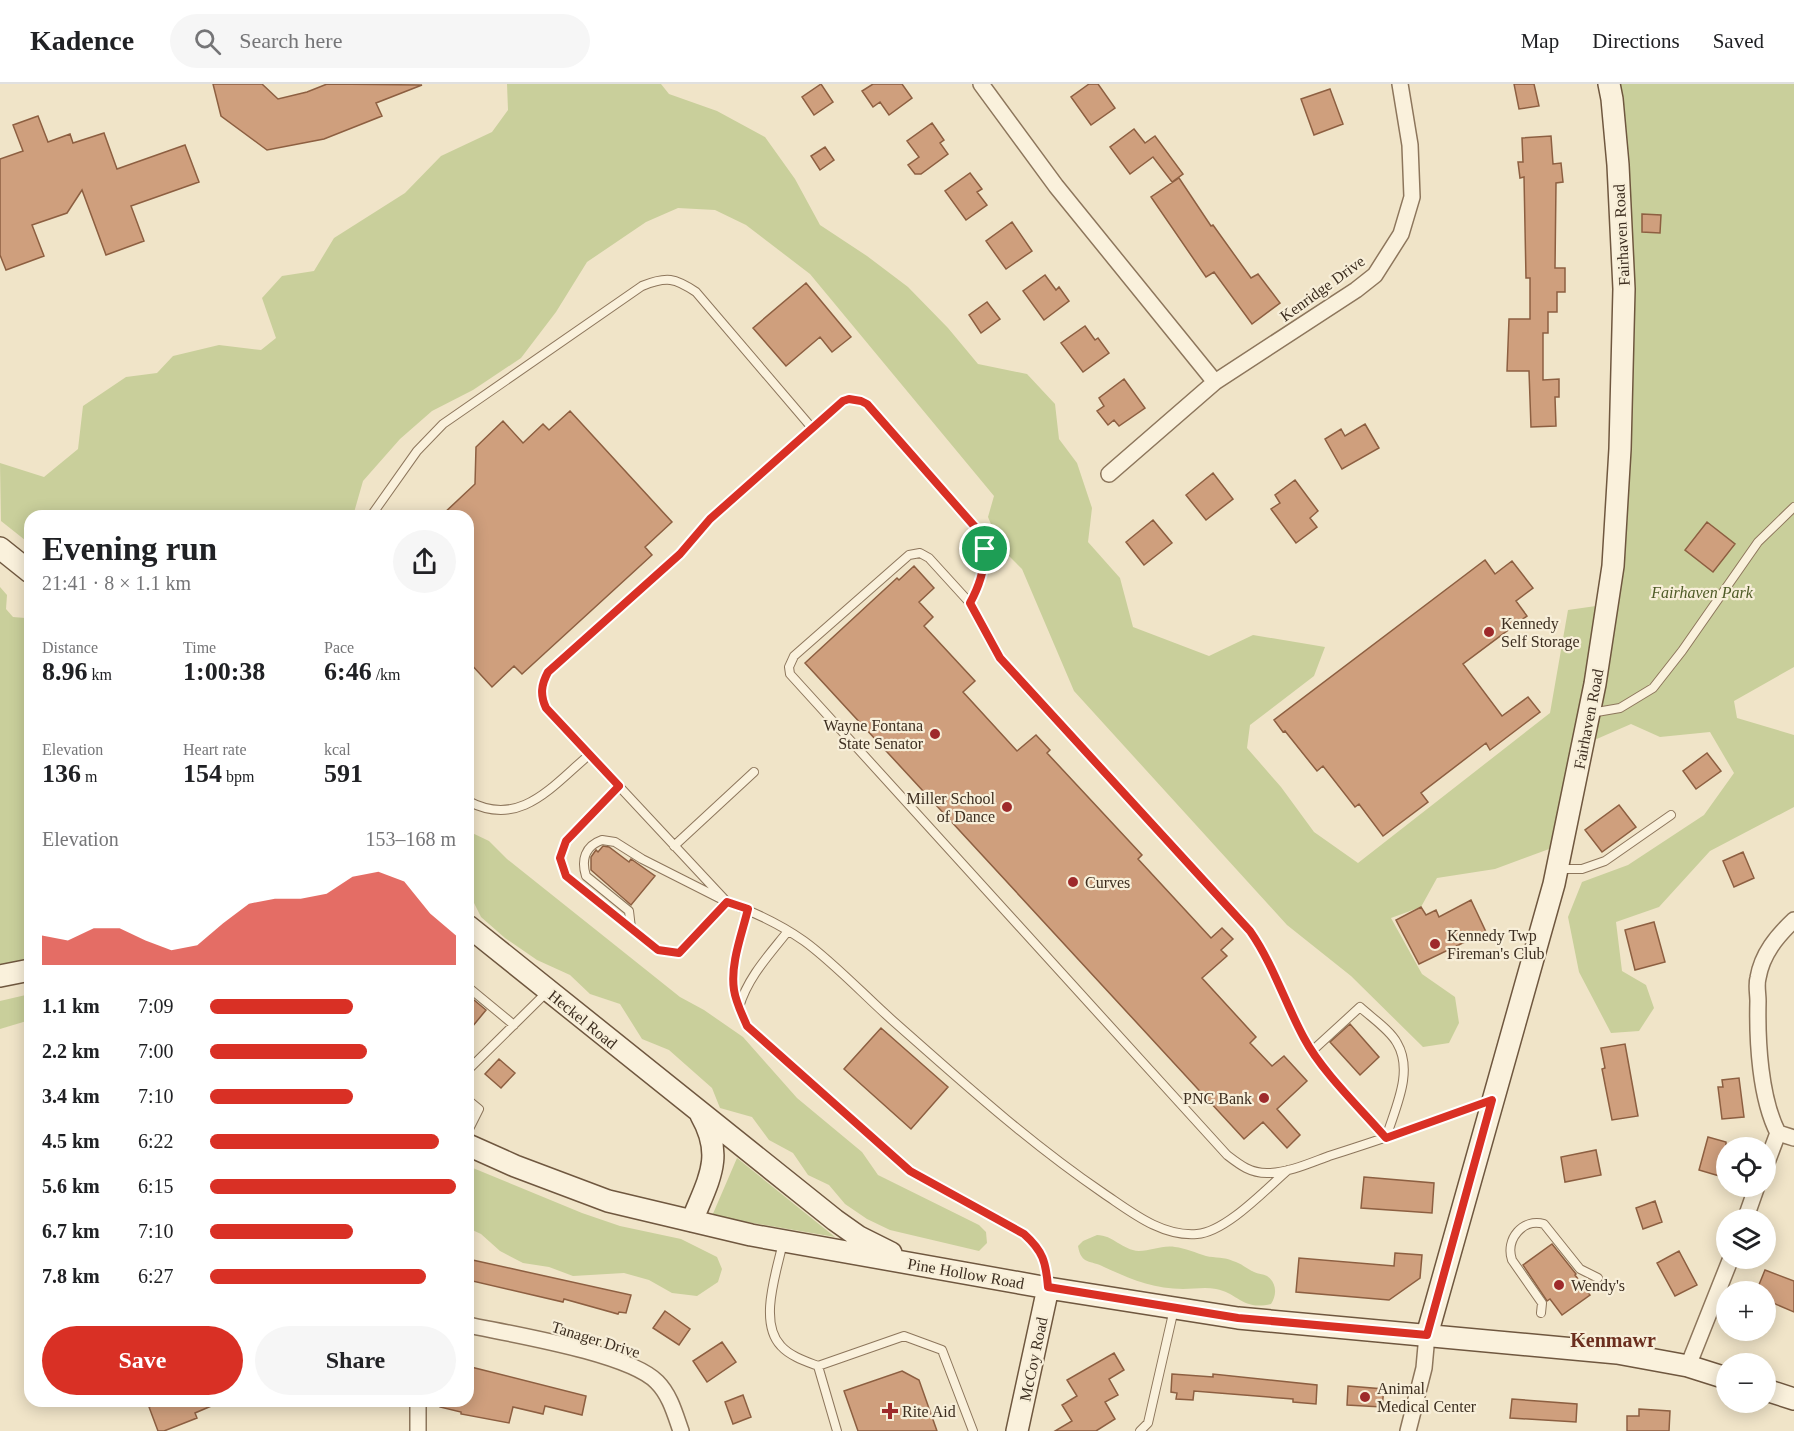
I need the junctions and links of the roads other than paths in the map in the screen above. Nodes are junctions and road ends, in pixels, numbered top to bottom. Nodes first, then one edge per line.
1 (981, 84) edge
2 (1400, 84) edge
3 (1609, 84) edge
4 (1215, 382) junction
5 (812, 428) junction
6 (1109, 474) dead end
7 (1794, 507) edge
8 (375, 510) edge
9 (0, 548) edge
10 (24, 567) edge
11 (970, 603) junction
12 (1589, 713) junction
13 (589, 754) junction
14 (754, 772) dead end
15 (619, 786) junction
16 (474, 804) edge
17 (1671, 815) dead end
18 (674, 846) junction
19 (1558, 869) junction
20 (727, 902) junction
21 (748, 909) junction
22 (1794, 920) edge
23 (631, 928) junction
24 (474, 931) edge
25 (788, 931) junction
26 (24, 971) edge
27 (0, 976) edge
28 (548, 991) junction
29 (474, 992) edge
30 (739, 1009) junction
31 (514, 1025) junction
32 (1312, 1051) junction
33 (474, 1064) edge
34 (1492, 1100) junction
35 (474, 1105) edge
36 (699, 1112) junction
37 (474, 1118) edge
38 (1778, 1133) junction
39 (1386, 1138) junction
40 (1776, 1138) edge
41 (1794, 1138) edge
42 (474, 1148) edge
43 (1290, 1169) junction
44 (692, 1221) junction
45 (783, 1240) junction
46 (910, 1263) junction
47 (1727, 1269) edge
48 (1598, 1278) dead end
49 (1048, 1287) junction
50 (1174, 1307) junction
51 (1541, 1313) dead end
52 (474, 1326) edge
53 (1427, 1335) junction
54 (818, 1366) junction
55 (1688, 1366) junction
56 (1716, 1375) edge
57 (1776, 1393) edge
58 (1794, 1399) edge
59 (418, 1407) edge
60 (418, 1431) edge
61 (681, 1431) edge
62 (837, 1431) edge
63 (973, 1431) edge
64 (1017, 1431) edge
65 (1140, 1431) edge
66 (1408, 1431) edge

1 - 4 street
2 - 4 street, Kenridge Drive
3 - 12 street, Fairhaven Road
4 - 6 street, Kenridge Drive
5 - 8 lane
5 - 11 lane
5 - 13 lane
7 - 12 lane
9 - 10 street
11 - 32 lane
11 - 43 lane
12 - 19 street, Fairhaven Road
13 - 15 lane
13 - 16 lane
14 - 18 lane
15 - 18 lane
15 - 23 lane
17 - 19 lane
18 - 20 lane
19 - 34 street, Fairhaven Road
20 - 21 lane
20 - 23 lane
20 - 23 lane
21 - 25 lane
21 - 30 lane
22 - 38 street
24 - 28 street, Heckel Road
25 - 30 lane
25 - 43 lane
26 - 27 street
28 - 31 lane
28 - 36 street, Heckel Road
29 - 31 lane
30 - 49 lane
31 - 33 lane
32 - 39 lane
32 - 39 lane
34 - 39 lane
34 - 53 street, Fairhaven Road
35 - 37 lane
36 - 44 street, Heckel Road
36 - 46 street, Heckel Road
38 - 40 street
38 - 41 street
39 - 43 lane
42 - 44 street, Pine Hollow Road
44 - 45 street, Pine Hollow Road
45 - 46 street, Pine Hollow Road
45 - 54 lane
46 - 49 street, Pine Hollow Road
47 - 55 street
48 - 51 lane
49 - 50 street, Pine Hollow Road
49 - 64 street, McCoy Road
50 - 53 street, Pine Hollow Road
50 - 65 lane
52 - 61 street, Tanager Drive
53 - 55 street, Pine Hollow Road
53 - 66 street
54 - 62 lane
54 - 63 lane
55 - 56 street, Pine Hollow Road
57 - 58 street
59 - 60 street

